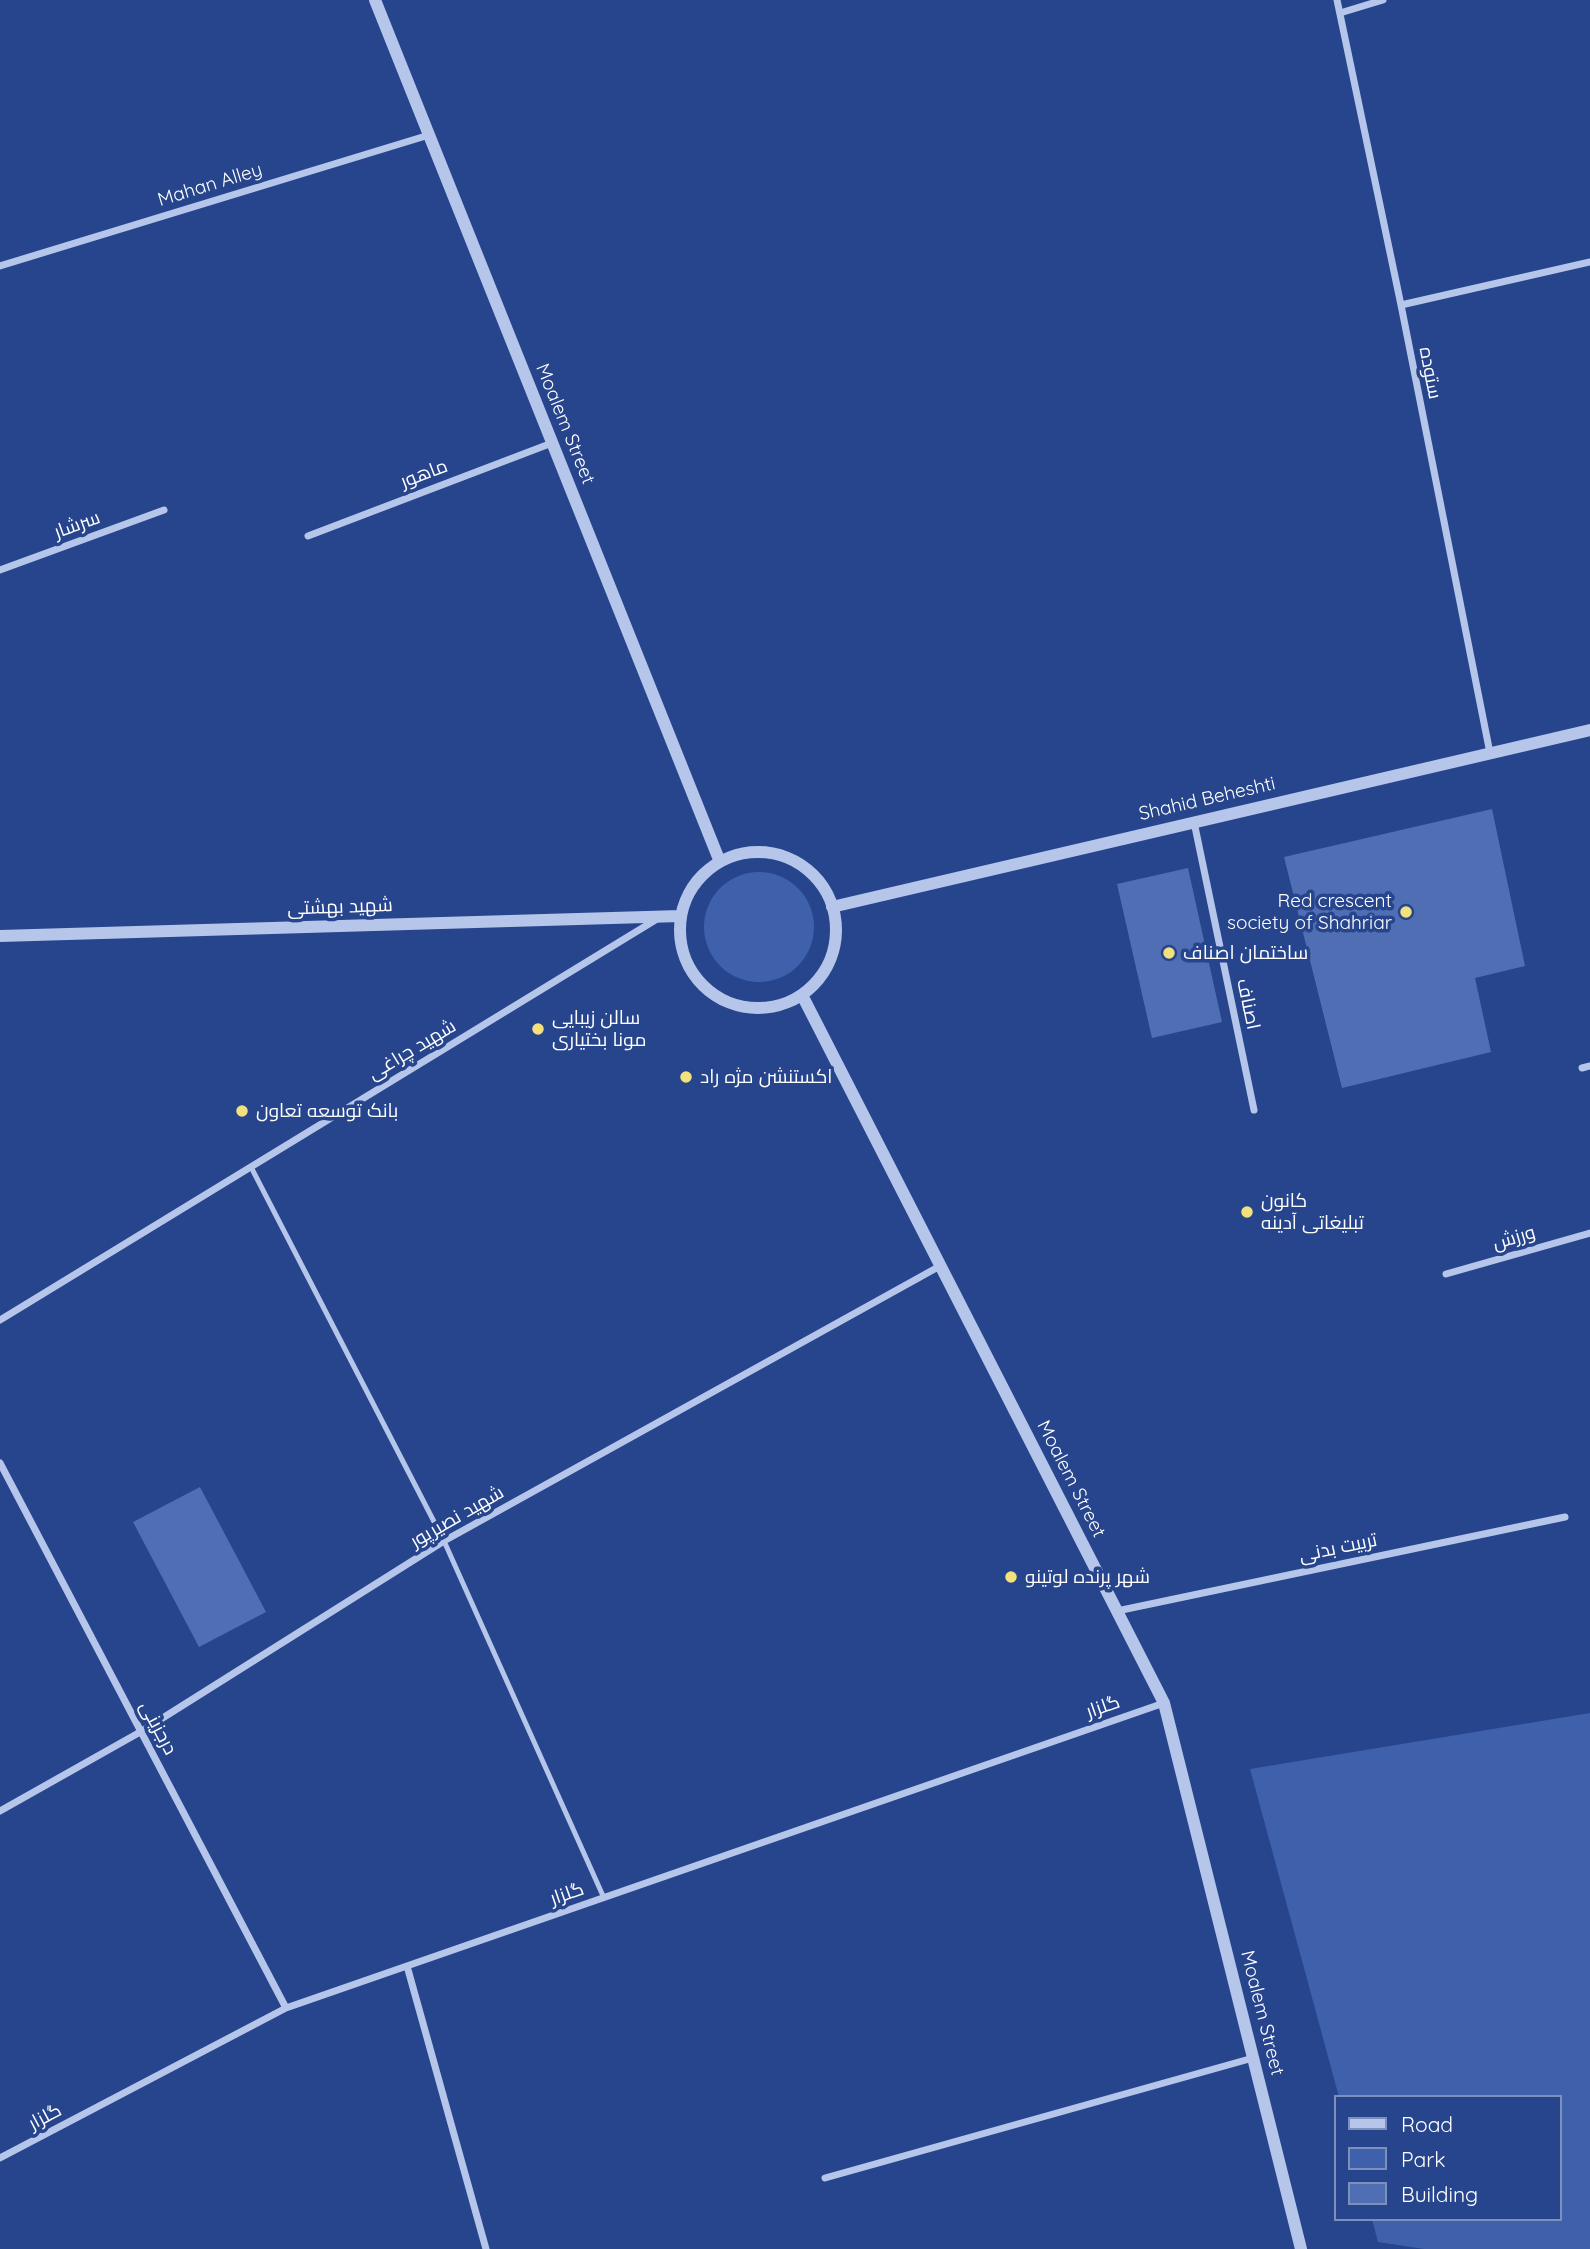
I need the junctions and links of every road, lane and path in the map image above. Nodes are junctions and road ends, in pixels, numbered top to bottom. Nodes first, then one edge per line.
1 (375, 0) edge
2 (1337, 0) edge
3 (1383, 0) edge
4 (1340, 13) junction
5 (429, 135) junction
6 (1590, 262) edge
7 (0, 266) edge
8 (1401, 305) junction
9 (552, 443) junction
10 (164, 510) dead end
11 (308, 536) dead end
12 (0, 570) edge
13 (1590, 730) edge
14 (1490, 753) junction
15 (1194, 822) junction
16 (720, 862) junction
17 (832, 907) junction
18 (660, 916) junction
19 (680, 916) junction
20 (0, 936) edge
21 (802, 995) junction
22 (1254, 1110) dead end
23 (251, 1167) junction
24 (1590, 1233) edge
25 (940, 1266) junction
26 (1446, 1274) dead end
27 (0, 1320) edge
28 (0, 1463) edge
29 (1566, 1517) dead end
30 (444, 1541) junction
31 (1117, 1611) junction
32 (1164, 1703) junction
33 (142, 1731) junction
34 (0, 1811) edge
35 (604, 1898) junction
36 (407, 1966) junction
37 (286, 2008) junction
38 (1253, 2058) junction
39 (0, 2158) edge
40 (825, 2178) dead end
41 (486, 2249) edge
42 (1301, 2249) edge

1 - 5 street, Moalem Street
2 - 4 street, ستوده
3 - 4 street
4 - 8 street, ستوده
5 - 7 street, Mahan Alley
5 - 9 street, Moalem Street
6 - 8 street
8 - 14 street, ستوده
9 - 11 street, ماهور
9 - 16 street, Moalem Street
10 - 12 street, سرشار
13 - 14 street, Shahid Beheshti
14 - 15 street, Shahid Beheshti
15 - 17 street, Shahid Beheshti
15 - 22 street, اصناف
16 - 17 street
16 - 19 street
17 - 21 street
18 - 19 street, شهید بهشتی
18 - 20 street, شهید بهشتی
18 - 23 street, شهید چراغی
19 - 21 street
21 - 25 street, Moalem Street
23 - 27 street, شهید چراغی
23 - 30 lane
24 - 26 street, ورزش
25 - 30 street, شهید نصیرپور
25 - 31 street, Moalem Street
28 - 33 street, درجزینی
29 - 31 street, تربیت بدنی
30 - 33 street, شهید نصیرپور
30 - 35 lane
31 - 32 street, Moalem Street
32 - 35 street, گلزار
32 - 38 street, Moalem Street
33 - 34 street, شهید نصیرپور
33 - 37 street, درجزینی
35 - 36 street, گلزار
36 - 37 street, گلزار
36 - 41 street
37 - 39 street, گلزار
38 - 40 street
38 - 42 street, Moalem Street

